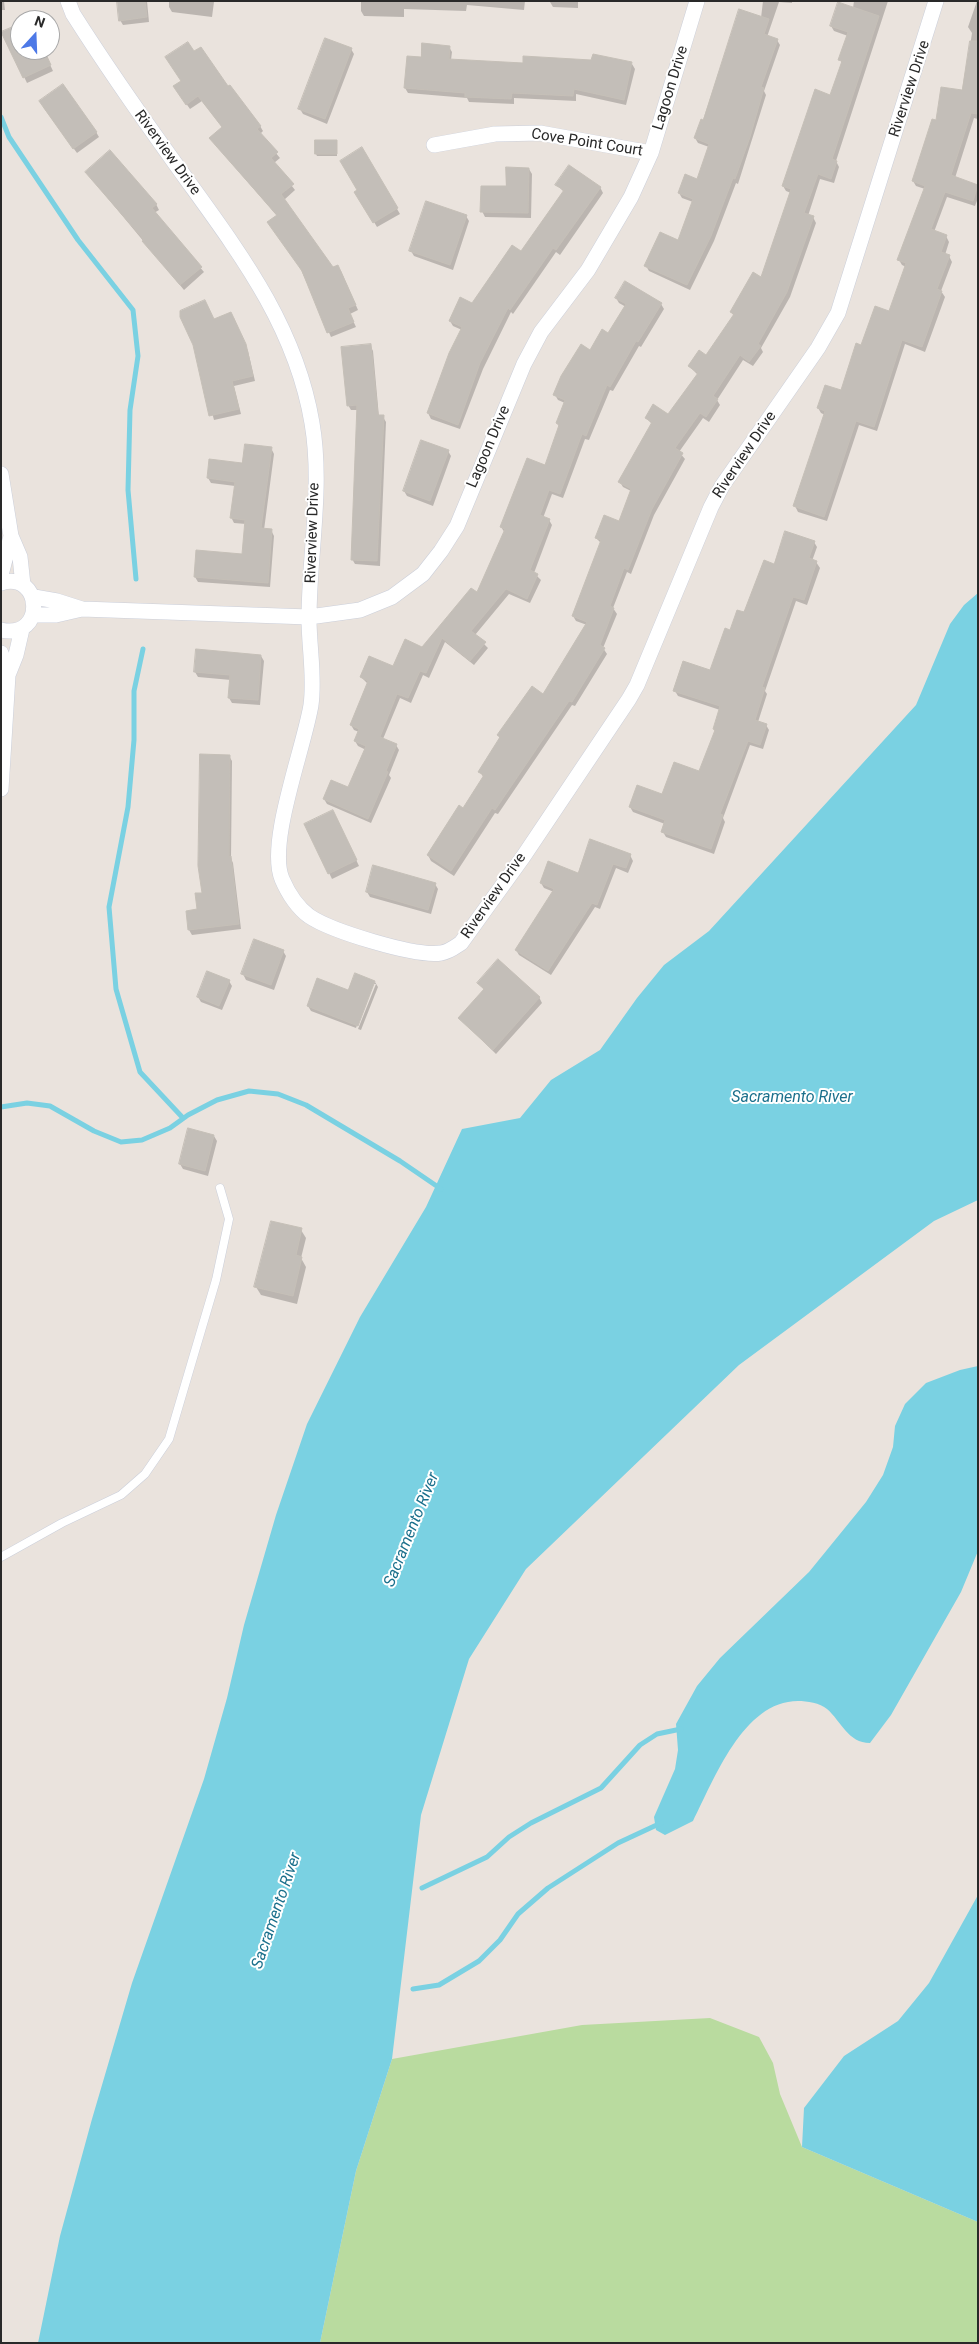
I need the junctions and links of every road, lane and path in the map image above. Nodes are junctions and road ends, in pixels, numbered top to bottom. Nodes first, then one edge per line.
1 (68, 1) edge
2 (697, 1) edge
3 (936, 1) edge
4 (434, 145) dead end
5 (651, 153) junction
6 (1, 474) edge
7 (11, 536) junction
8 (1, 574) edge
9 (1, 583) edge
10 (24, 585) junction
11 (34, 597) junction
12 (82, 609) junction
13 (33, 615) junction
14 (309, 618) junction
15 (22, 629) junction
16 (1, 630) edge
17 (1, 653) edge
18 (8, 674) junction
19 (1, 789) edge
20 (220, 1188) dead end
21 (1, 1557) edge

1 - 14 street, Riverview Drive
2 - 5 street, Lagoon Drive
3 - 14 street, Riverview Drive
4 - 5 street, Cove Point Court
5 - 14 street, Lagoon Drive
6 - 7 street
7 - 8 street
7 - 10 street
9 - 10 street
10 - 11 street
11 - 12 street
11 - 13 street
12 - 13 street
12 - 14 street, Lagoon Drive
13 - 15 street
15 - 16 street
15 - 18 street
17 - 18 street
18 - 19 street
20 - 21 lane

